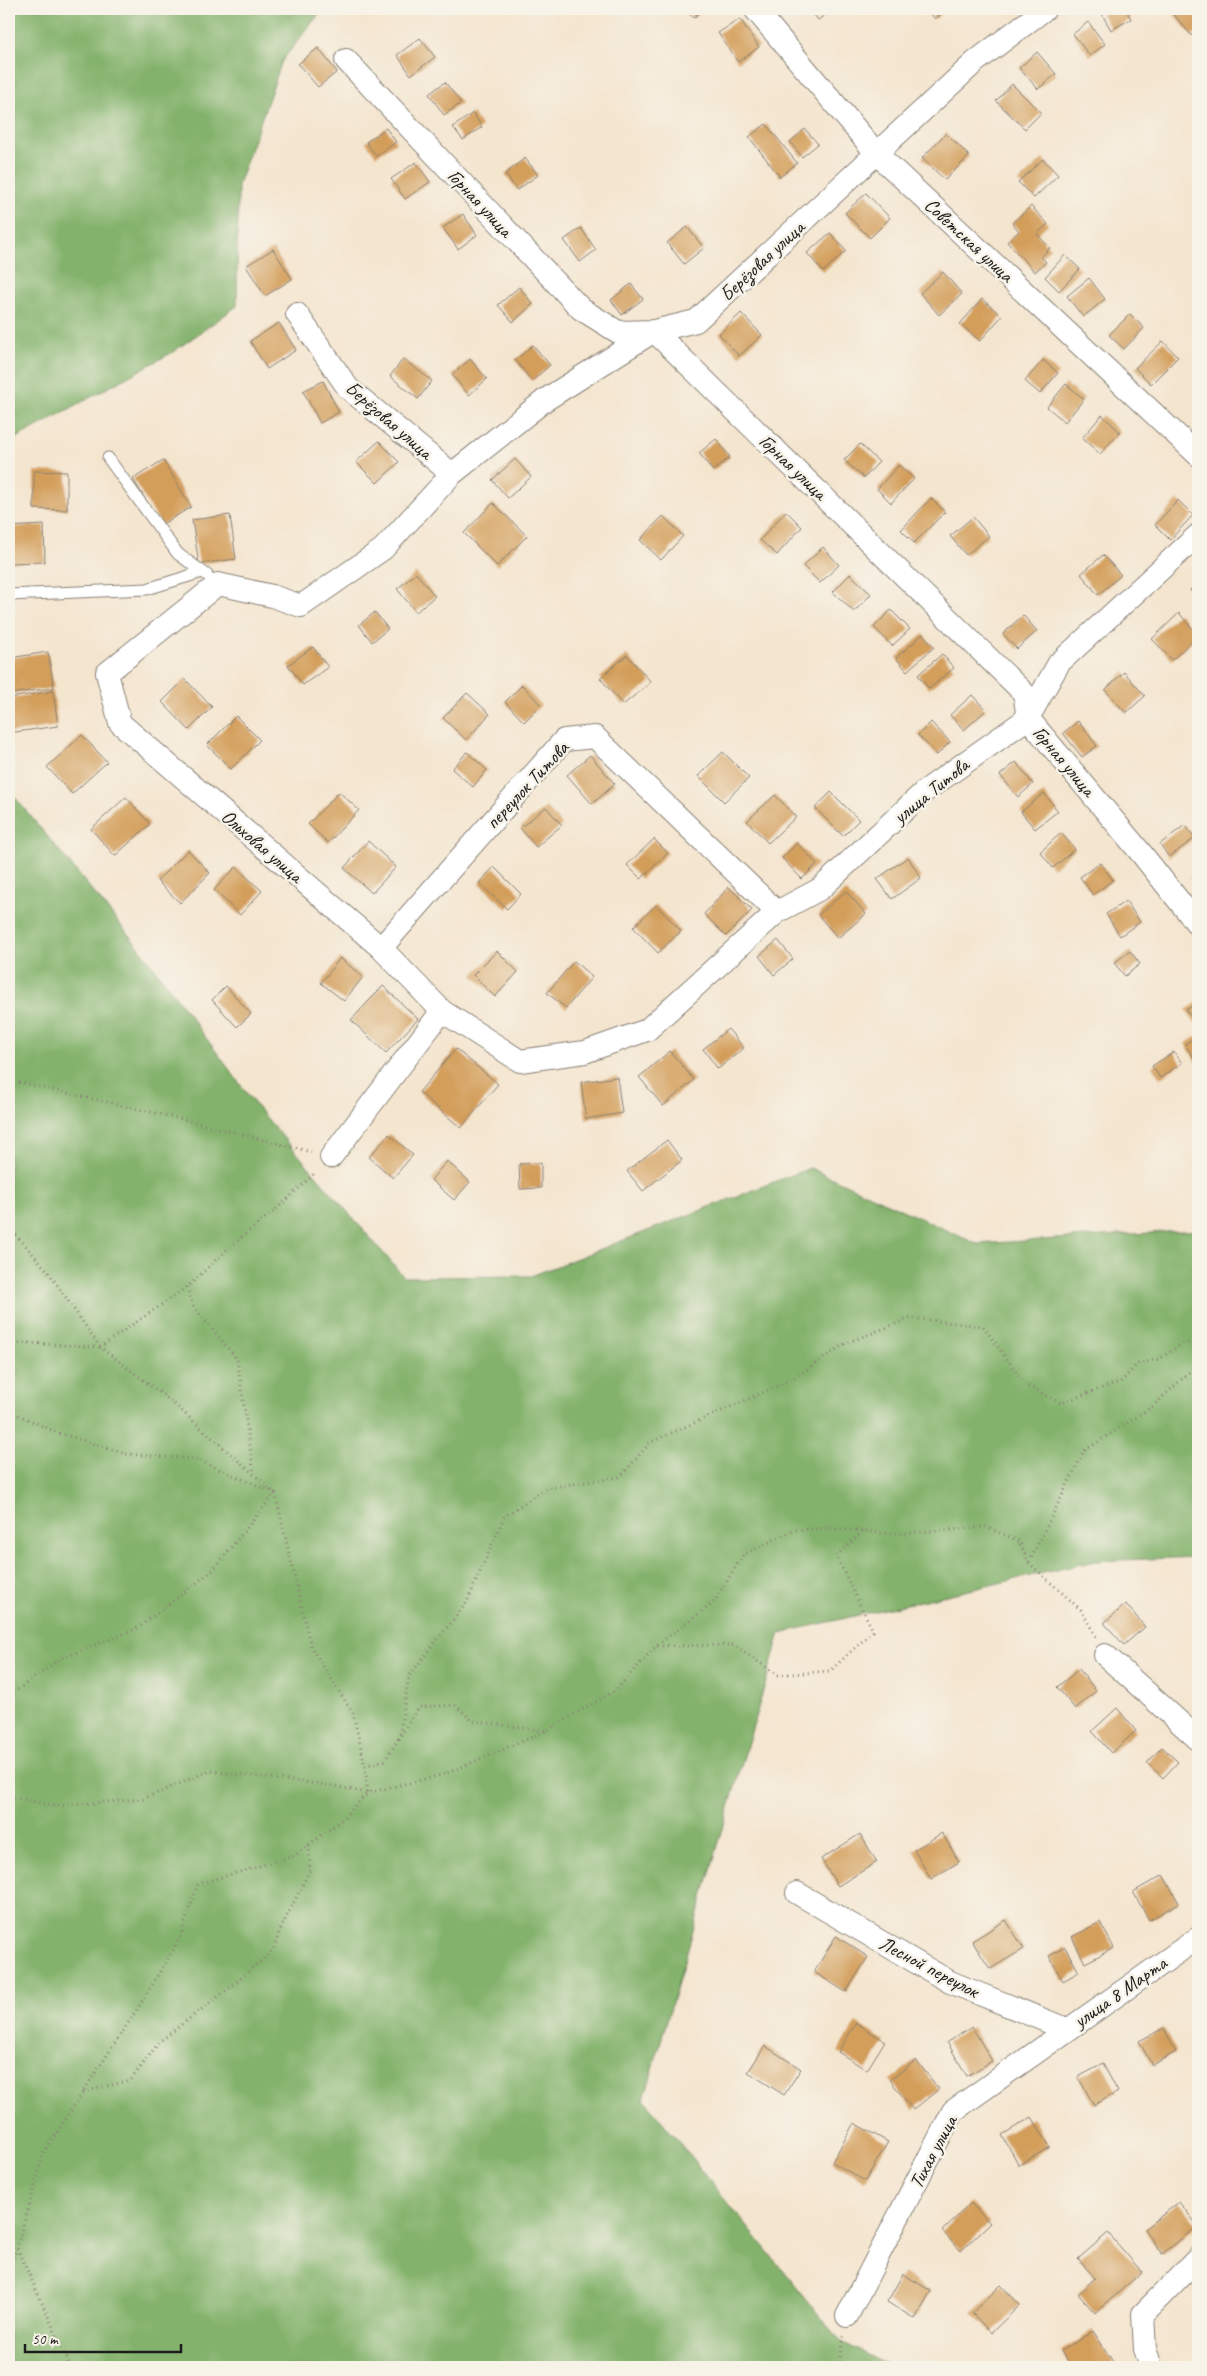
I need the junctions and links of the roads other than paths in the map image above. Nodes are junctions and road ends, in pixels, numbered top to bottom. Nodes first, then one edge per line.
1 (756, 9) edge
2 (1045, 9) edge
3 (346, 60) dead end
4 (877, 154) junction
5 (296, 314) dead end
6 (654, 331) junction
7 (1198, 455) edge
8 (108, 458) dead end
9 (452, 474) junction
10 (1198, 535) edge
11 (210, 578) junction
12 (9, 595) edge
13 (1028, 718) junction
14 (776, 912) junction
15 (1198, 925) edge
16 (381, 948) junction
17 (442, 1011) junction
18 (647, 1030) joint
19 (331, 1158) road end
20 (1105, 1655) road end
21 (1198, 1739) edge
22 (797, 1893) dead end
23 (1198, 1938) edge
24 (1066, 2030) junction
25 (1198, 2258) edge
26 (847, 2316) road end
27 (1151, 2367) edge

1 - 4 street, Советская улица
2 - 4 street, Берёзовая улица
3 - 6 street, Горная улица
4 - 6 street, Берёзовая улица
4 - 7 street, Советская улица
5 - 9 street, Берёзовая улица
6 - 9 street, Берёзовая улица
6 - 13 street, Горная улица
8 - 11 lane
9 - 11 street, Берёзовая улица
10 - 13 street, улица Титова
11 - 12 lane
11 - 16 street, Ольховая улица
13 - 14 street, улица Титова
13 - 15 street, Горная улица
14 - 16 street, переулок Титова
14 - 18 street, улица Титова
16 - 17 street, Ольховая улица
17 - 18 street, Ольховая улица
17 - 19 street
20 - 21 street
22 - 24 street, Лесной переулок
23 - 24 street, улица 8 Марта
24 - 26 street, Тихая улица
25 - 27 street

